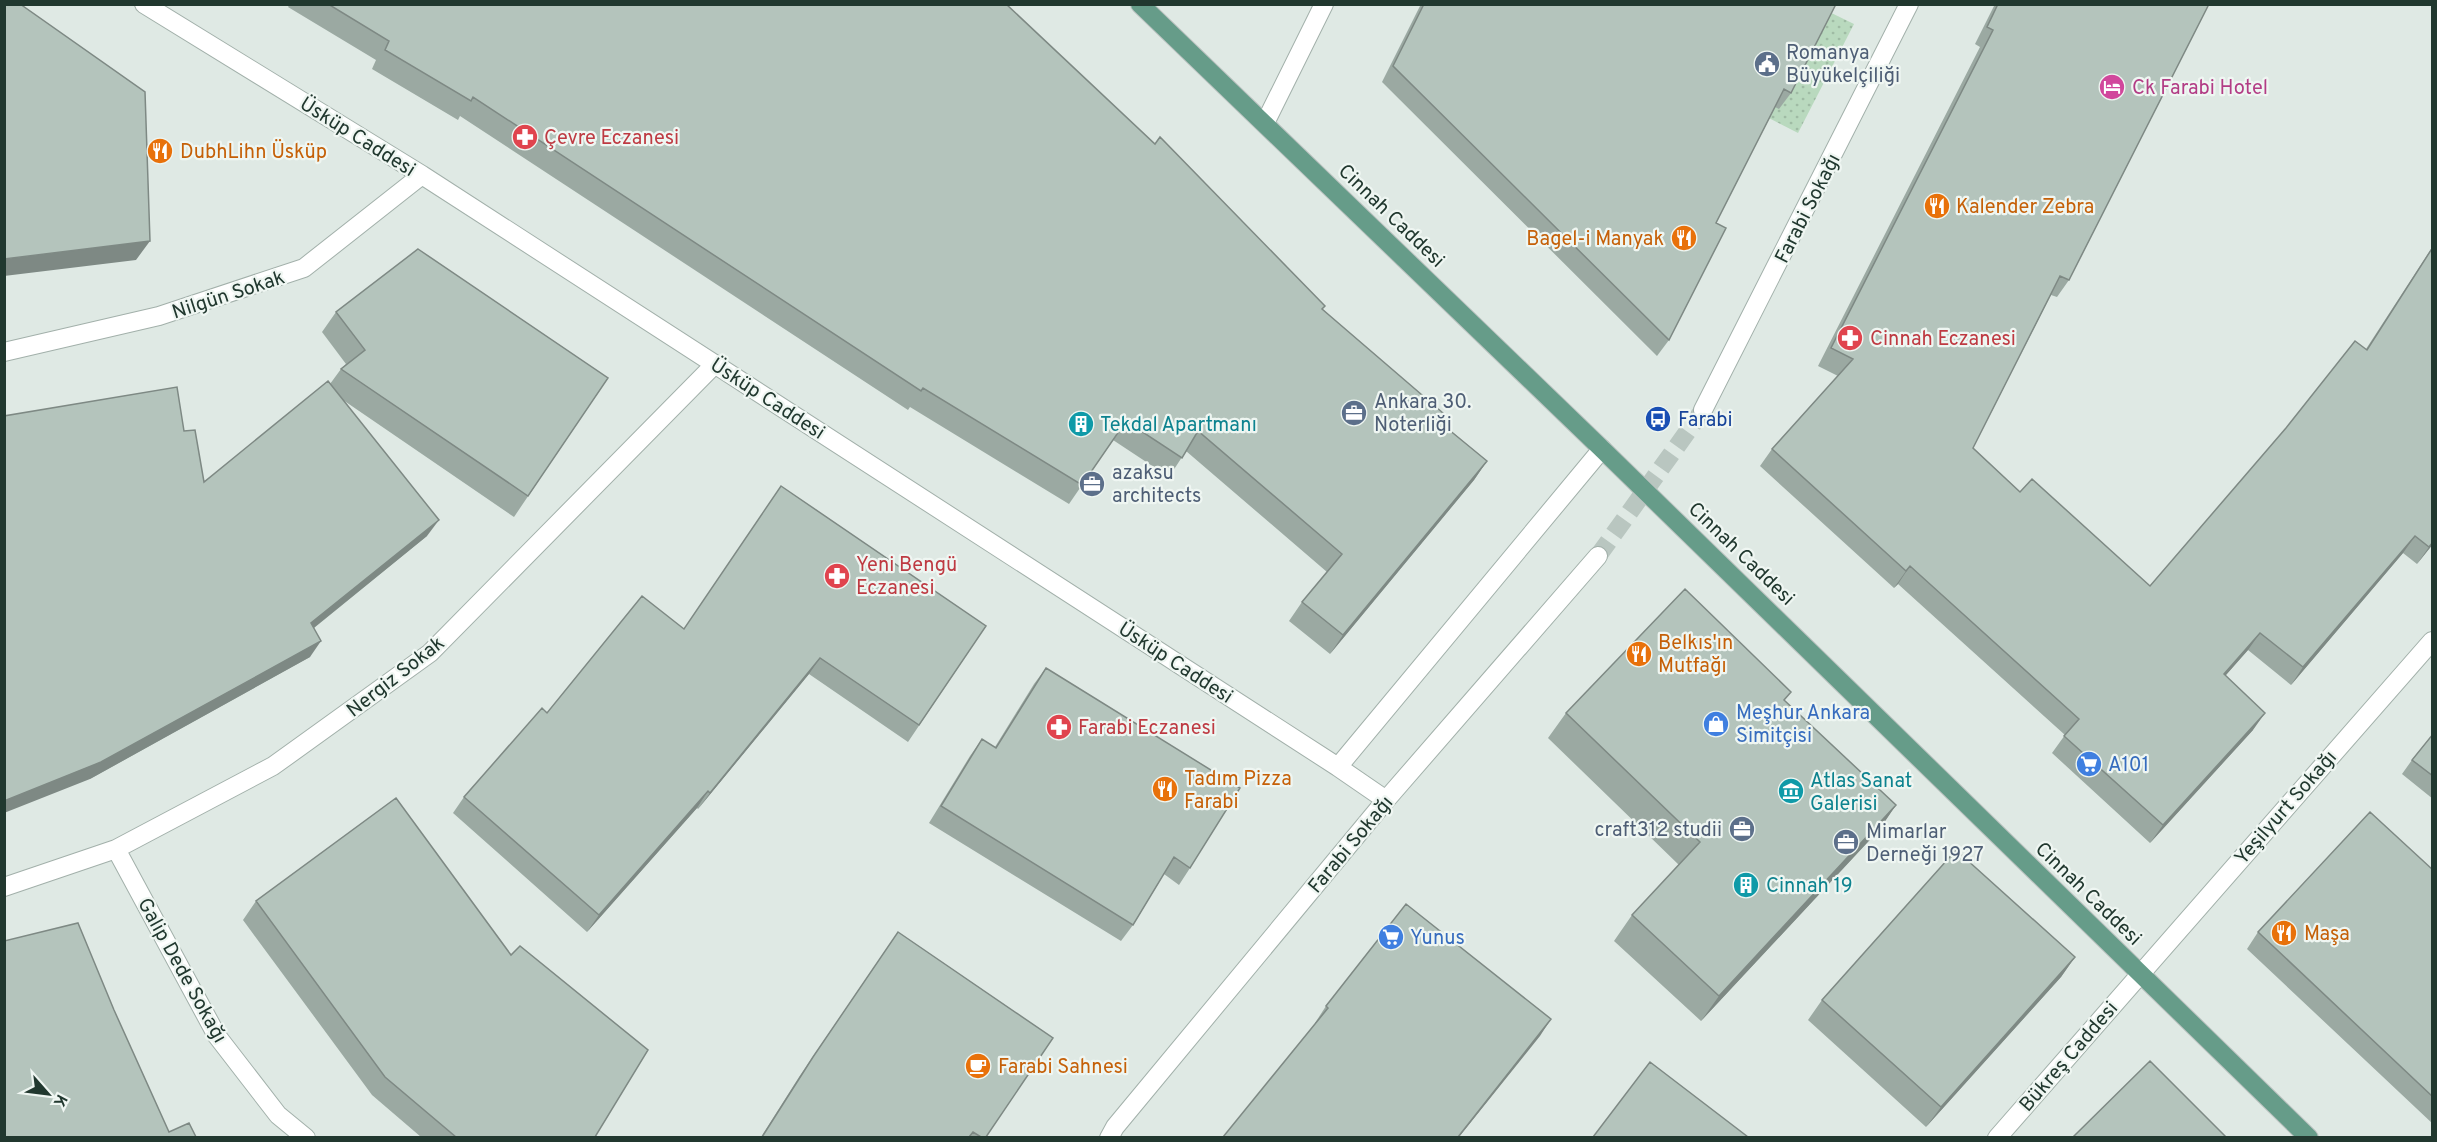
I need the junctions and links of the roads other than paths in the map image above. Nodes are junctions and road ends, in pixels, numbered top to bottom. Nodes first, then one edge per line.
1 (144, 4) edge
2 (1140, 4) edge
3 (1324, 4) edge
4 (1909, 4) edge
5 (1265, 123) junction
6 (422, 175) junction
7 (4, 352) edge
8 (715, 364) junction
9 (1703, 410) tunnel mouth
10 (1602, 449) junction
11 (1598, 556) tunnel mouth
12 (2433, 640) edge
13 (1338, 766) junction
14 (1386, 800) junction
15 (116, 849) junction
16 (4, 887) edge
17 (2138, 974) junction
18 (306, 1137) edge
19 (1109, 1137) edge
20 (1997, 1137) edge
21 (2309, 1137) edge

1 - 6 street, Üsküp Caddesi
2 - 5 main road, Cinnah Caddesi
3 - 5 street
4 - 9 street, Farabi Sokağı
5 - 10 main road, Cinnah Caddesi
6 - 7 street, Nilgün Sokak
6 - 8 street, Üsküp Caddesi
8 - 13 street, Üsküp Caddesi
8 - 15 street, Nergiz Sokak
10 - 13 street
10 - 17 main road, Cinnah Caddesi
11 - 14 street, Farabi Sokağı
12 - 17 street, Yeşilyurt Sokağı
13 - 14 street, Üsküp Caddesi
14 - 19 street, Farabi Sokağı
15 - 16 street, Nergiz Sokak
15 - 18 street, Galip Dede Sokağı
17 - 20 street, Bükreş Caddesi
17 - 21 main road, Cinnah Caddesi

